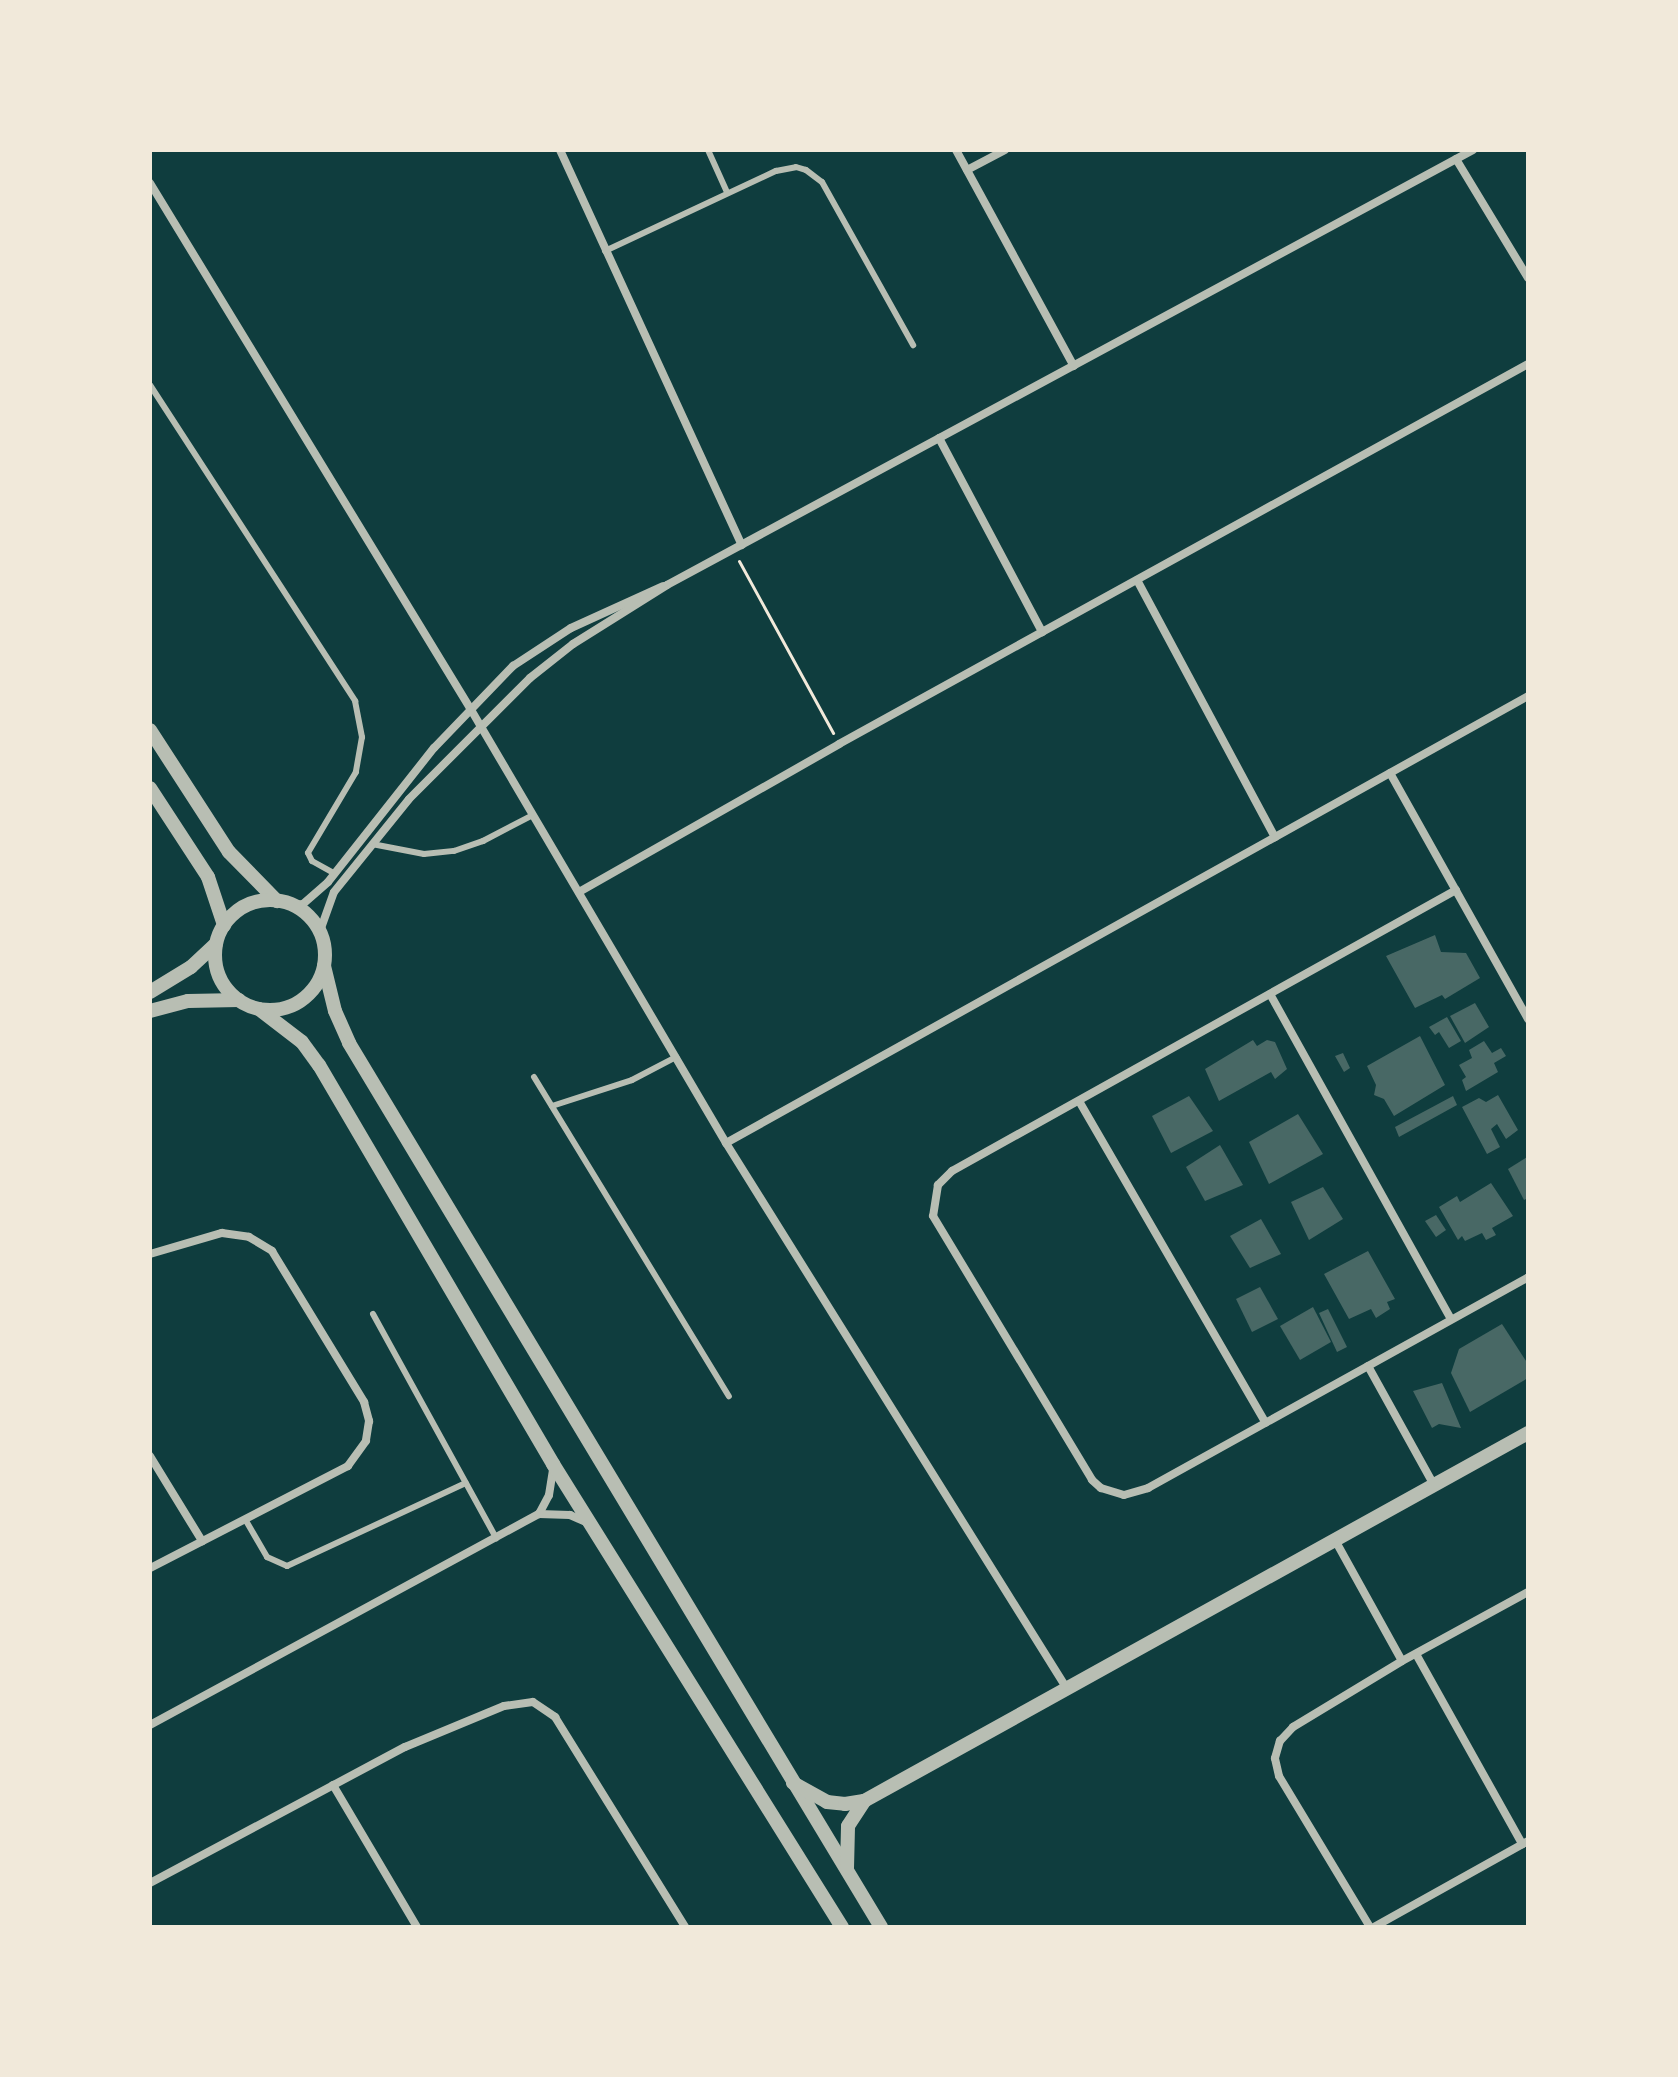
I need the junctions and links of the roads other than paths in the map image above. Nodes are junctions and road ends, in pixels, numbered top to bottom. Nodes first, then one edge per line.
1 (560, 150) edge
2 (708, 150) edge
3 (956, 150) edge
4 (1005, 150) edge
5 (1473, 150) edge
6 (1456, 159) junction
7 (967, 170) junction
8 (150, 183) edge
9 (727, 192) junction
10 (605, 251) junction
11 (1528, 278) edge
12 (913, 345) dead end
13 (1528, 364) edge
14 (1074, 366) junction
15 (150, 385) edge
16 (939, 438) junction
17 (737, 547) junction
18 (1137, 580) junction
19 (667, 585) junction
20 (1042, 632) junction
21 (1528, 696) edge
22 (470, 708) junction
23 (482, 729) junction
24 (150, 730) edge
25 (1390, 773) junction
26 (150, 788) edge
27 (533, 815) junction
28 (1275, 837) junction
29 (372, 844) junction
30 (335, 874) junction
31 (1456, 890) junction
32 (579, 892) junction
33 (277, 901) junction
34 (294, 905) junction
35 (224, 925) junction
36 (320, 931) junction
37 (216, 944) junction
38 (324, 966) junction
39 (150, 992) edge
40 (1270, 994) junction
41 (239, 1000) junction
42 (259, 1009) junction
43 (150, 1011) edge
44 (1528, 1019) edge
45 (676, 1057) junction
46 (534, 1077) dead end
47 (1079, 1101) junction
48 (552, 1106) junction
49 (726, 1143) junction
50 (150, 1254) edge
51 (1528, 1277) edge
52 (373, 1314) dead end
53 (1451, 1319) junction
54 (1368, 1366) junction
55 (729, 1396) dead end
56 (1266, 1423) junction
57 (1528, 1433) edge
58 (150, 1456) edge
59 (553, 1464) junction
60 (466, 1483) junction
61 (1434, 1485) junction
62 (539, 1514) junction
63 (245, 1519) junction
64 (588, 1523) junction
65 (496, 1538) junction
66 (1335, 1540) junction
67 (202, 1541) junction
68 (150, 1568) edge
69 (1528, 1592) edge
70 (1416, 1654) junction
71 (1402, 1661) junction
72 (1067, 1689) junction
73 (151, 1721) edge
74 (791, 1781) junction
75 (333, 1785) junction
76 (864, 1801) junction
77 (1525, 1843) edge
78 (848, 1872) junction
79 (150, 1883) edge
80 (417, 1927) edge
81 (685, 1927) edge
82 (842, 1927) edge
83 (881, 1927) edge
84 (1372, 1927) edge

1 - 10 street
2 - 9 lane
3 - 7 street
4 - 7 street
5 - 6 street
6 - 11 street
6 - 14 street
7 - 14 street
8 - 22 street
9 - 10 lane
9 - 12 lane
10 - 17 street
13 - 18 street
14 - 16 street
15 - 30 lane
16 - 17 street
16 - 20 street
17 - 19 street
18 - 20 street
18 - 28 street
19 - 22 street
19 - 23 street
20 - 32 street
21 - 25 street
22 - 23 street
22 - 30 street
23 - 27 street
23 - 29 street
24 - 33 street
25 - 28 street
25 - 31 street
26 - 35 street
27 - 29 lane
27 - 32 street
28 - 49 street
29 - 36 street
30 - 34 street
31 - 40 street
31 - 44 street
32 - 45 street
33 - 34 street
33 - 35 street
34 - 36 street
35 - 37 street
36 - 38 street
37 - 39 street
37 - 41 street
38 - 42 street
38 - 74 street
40 - 47 street
40 - 53 street
41 - 42 street
41 - 43 street
42 - 59 street
45 - 48 lane
45 - 49 street
46 - 48 lane
47 - 56 street
47 - 56 street
48 - 55 lane
49 - 72 street
50 - 63 street
51 - 53 street
52 - 60 lane
53 - 54 street
54 - 56 street
54 - 61 street
57 - 61 street
58 - 67 street
59 - 62 street
59 - 64 street
60 - 63 lane
60 - 65 lane
61 - 66 street
62 - 64 street
62 - 65 street
63 - 67 street
64 - 82 street
65 - 73 street
66 - 71 street
66 - 72 street
67 - 68 street
69 - 70 street
70 - 71 street
70 - 77 street
71 - 84 street
72 - 76 street
74 - 76 street
74 - 78 street
75 - 79 street
75 - 80 street
75 - 81 street
76 - 78 street
77 - 84 street
78 - 83 street

